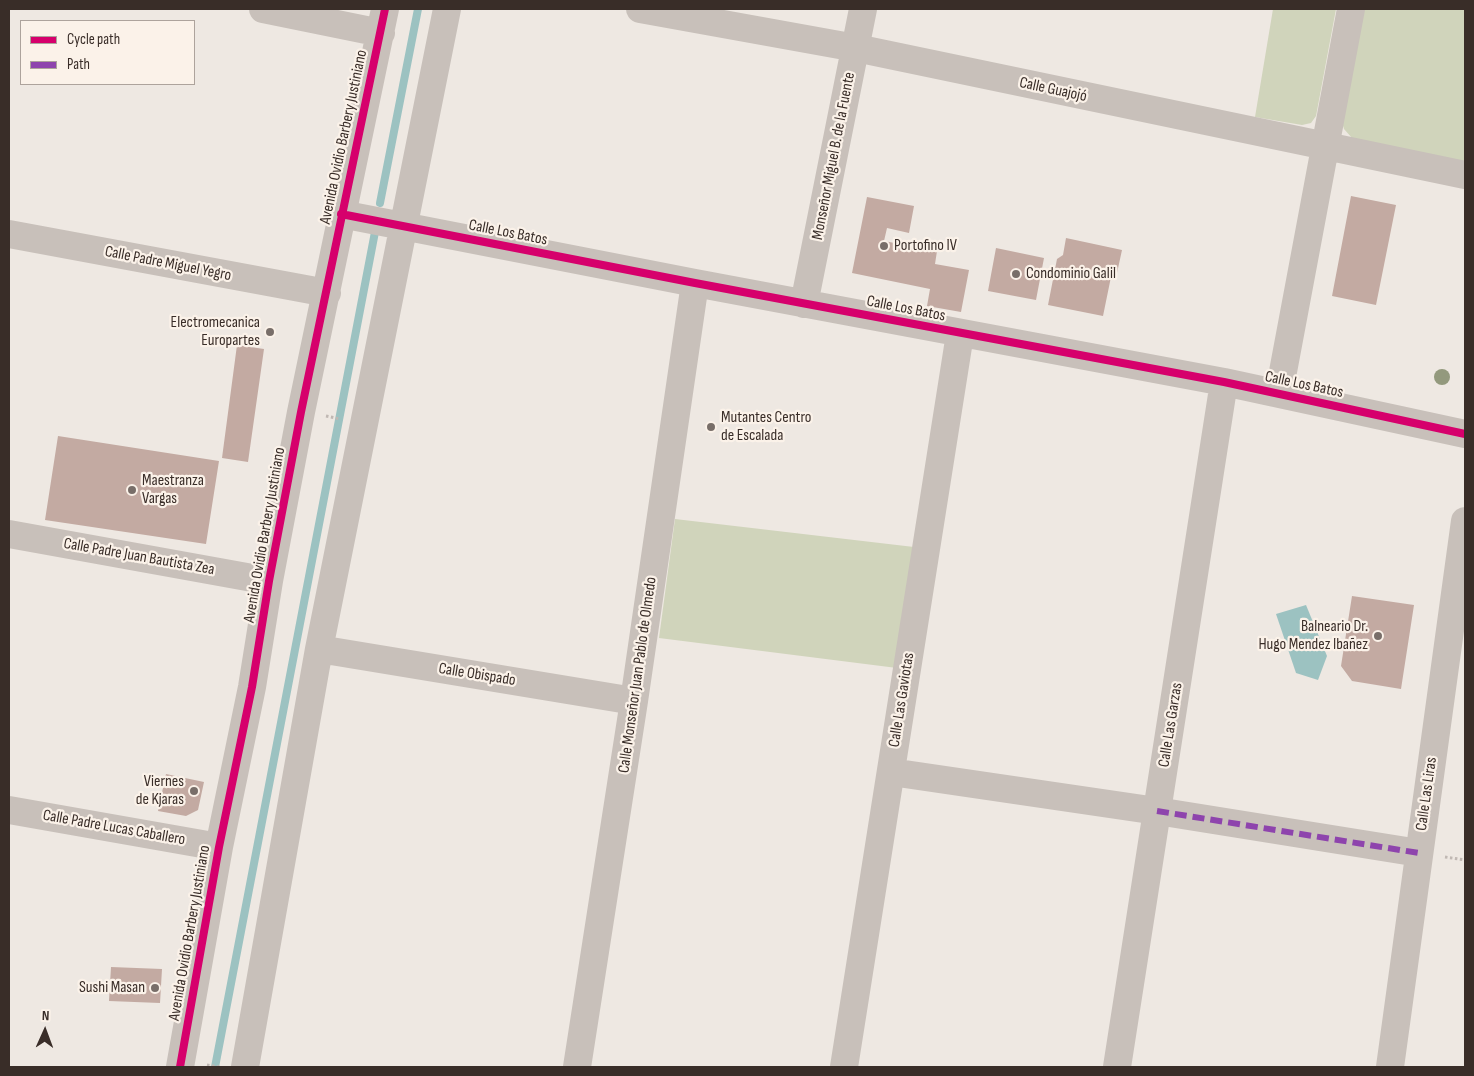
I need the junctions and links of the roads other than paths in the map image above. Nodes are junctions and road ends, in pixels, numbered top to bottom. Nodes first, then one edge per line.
1 (263, 9) edge
2 (447, 9) edge
3 (640, 9) edge
4 (863, 9) edge
5 (1351, 9) edge
6 (383, 21) edge
7 (856, 48) junction
8 (1324, 147) junction
9 (1465, 175) edge
10 (341, 214) junction
11 (404, 227) junction
12 (9, 234) edge
13 (695, 283) junction
14 (327, 294) junction
15 (804, 304) junction
16 (960, 334) junction
17 (1224, 382) junction
18 (1279, 393) junction
19 (1465, 434) edge
20 (1465, 521) edge
21 (9, 534) edge
22 (269, 581) junction
23 (319, 649) junction
24 (634, 701) junction
25 (891, 772) junction
26 (9, 810) edge
27 (1157, 811) junction
28 (219, 847) junction
29 (1419, 853) junction
30 (192, 1066) edge
31 (245, 1067) edge
32 (577, 1067) edge
33 (844, 1067) edge
34 (1117, 1067) edge
35 (1390, 1067) edge

1 - 6 street
2 - 11 street
3 - 7 street, Calle Guajojó
4 - 7 street, Monseñor Miguel B. de la Fuente
5 - 8 street
6 - 10 street, Avenida Ovidio Barbery Justiniano
7 - 8 street, Calle Guajojó
7 - 15 street, Monseñor Miguel B. de la Fuente
8 - 9 street, Calle Guajojó
8 - 18 street
10 - 11 street, Calle Los Batos
10 - 14 street, Avenida Ovidio Barbery Justiniano
11 - 13 street, Calle Los Batos
11 - 23 street
12 - 14 street, Calle Padre Miguel Yegro
13 - 15 street, Calle Los Batos
13 - 24 street, Calle Monseñor Juan Pablo de Olmedo
14 - 22 street, Avenida Ovidio Barbery Justiniano
15 - 16 street, Calle Los Batos
16 - 17 street, Calle Los Batos
16 - 25 street, Calle Las Gaviotas
17 - 18 street, Calle Los Batos
17 - 27 street, Calle Las Garzas
18 - 19 street, Calle Los Batos
20 - 29 street, Calle Las Liras
21 - 22 street, Calle Padre Juan Bautista Zea
22 - 28 street, Avenida Ovidio Barbery Justiniano
23 - 24 street, Calle Obispado
23 - 31 street
24 - 32 street, Calle Monseñor Juan Pablo de Olmedo
25 - 27 street
25 - 33 street, Calle Las Gaviotas
26 - 28 street, Calle Padre Lucas Caballero
27 - 29 street
27 - 34 street, Calle Las Garzas
28 - 30 street, Avenida Ovidio Barbery Justiniano
29 - 35 street, Calle Las Liras

